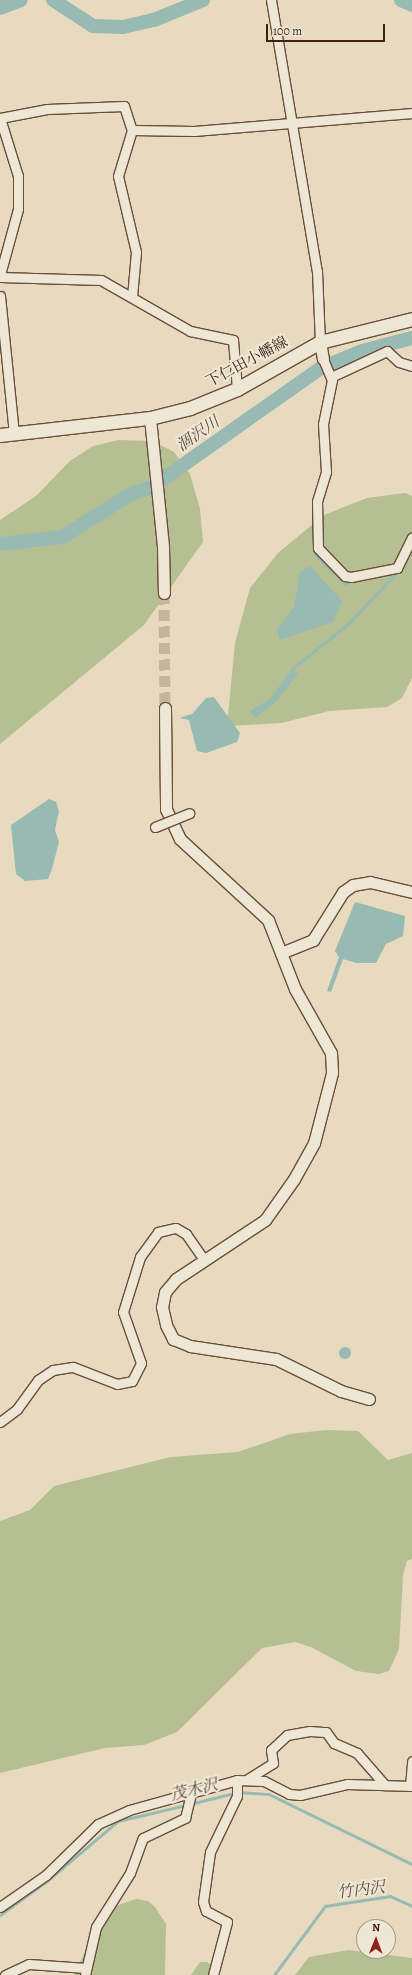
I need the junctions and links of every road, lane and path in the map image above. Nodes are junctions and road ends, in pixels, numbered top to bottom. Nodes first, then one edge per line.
1 (271, 0) edge
2 (412, 113) edge
3 (0, 118) edge
4 (293, 122) junction
5 (132, 130) junction
6 (0, 276) edge
7 (0, 296) edge
8 (132, 297) junction
9 (412, 319) edge
10 (320, 342) junction
11 (323, 359) joint
12 (412, 366) edge
13 (329, 374) junction
14 (237, 389) junction
15 (150, 418) junction
16 (14, 434) junction
17 (0, 435) edge
18 (412, 537) edge
19 (164, 593) tunnel mouth
20 (165, 708) tunnel mouth
21 (189, 813) dead end
22 (155, 827) dead end
23 (412, 892) edge
24 (281, 953) junction
25 (204, 1260) junction
26 (369, 1398) dead end
27 (0, 1422) edge
28 (412, 1761) edge
29 (242, 1780) junction
30 (385, 1785) junction
31 (411, 1786) edge
32 (191, 1794) junction
33 (0, 1907) edge
34 (86, 1972) edge
35 (5, 1975) edge
36 (213, 1975) edge

1 - 4 street
2 - 4 street
3 - 5 street
3 - 6 street
4 - 5 street
4 - 10 street
5 - 8 street
6 - 8 street
7 - 16 street
8 - 14 street
9 - 10 main road, 下仁田小幡線
10 - 11 street
10 - 14 main road, 下仁田小幡線
11 - 13 street
12 - 13 street
13 - 18 street
14 - 15 main road, 下仁田小幡線
15 - 16 main road, 下仁田小幡線
15 - 19 street
16 - 17 main road, 下仁田小幡線
20 - 24 street
21 - 22 street, bridge
23 - 24 street
24 - 25 street
25 - 26 street
25 - 27 street
28 - 31 street
29 - 30 street
29 - 30 street
29 - 32 street
29 - 36 street
30 - 31 street
32 - 33 street
32 - 34 street
34 - 35 street

